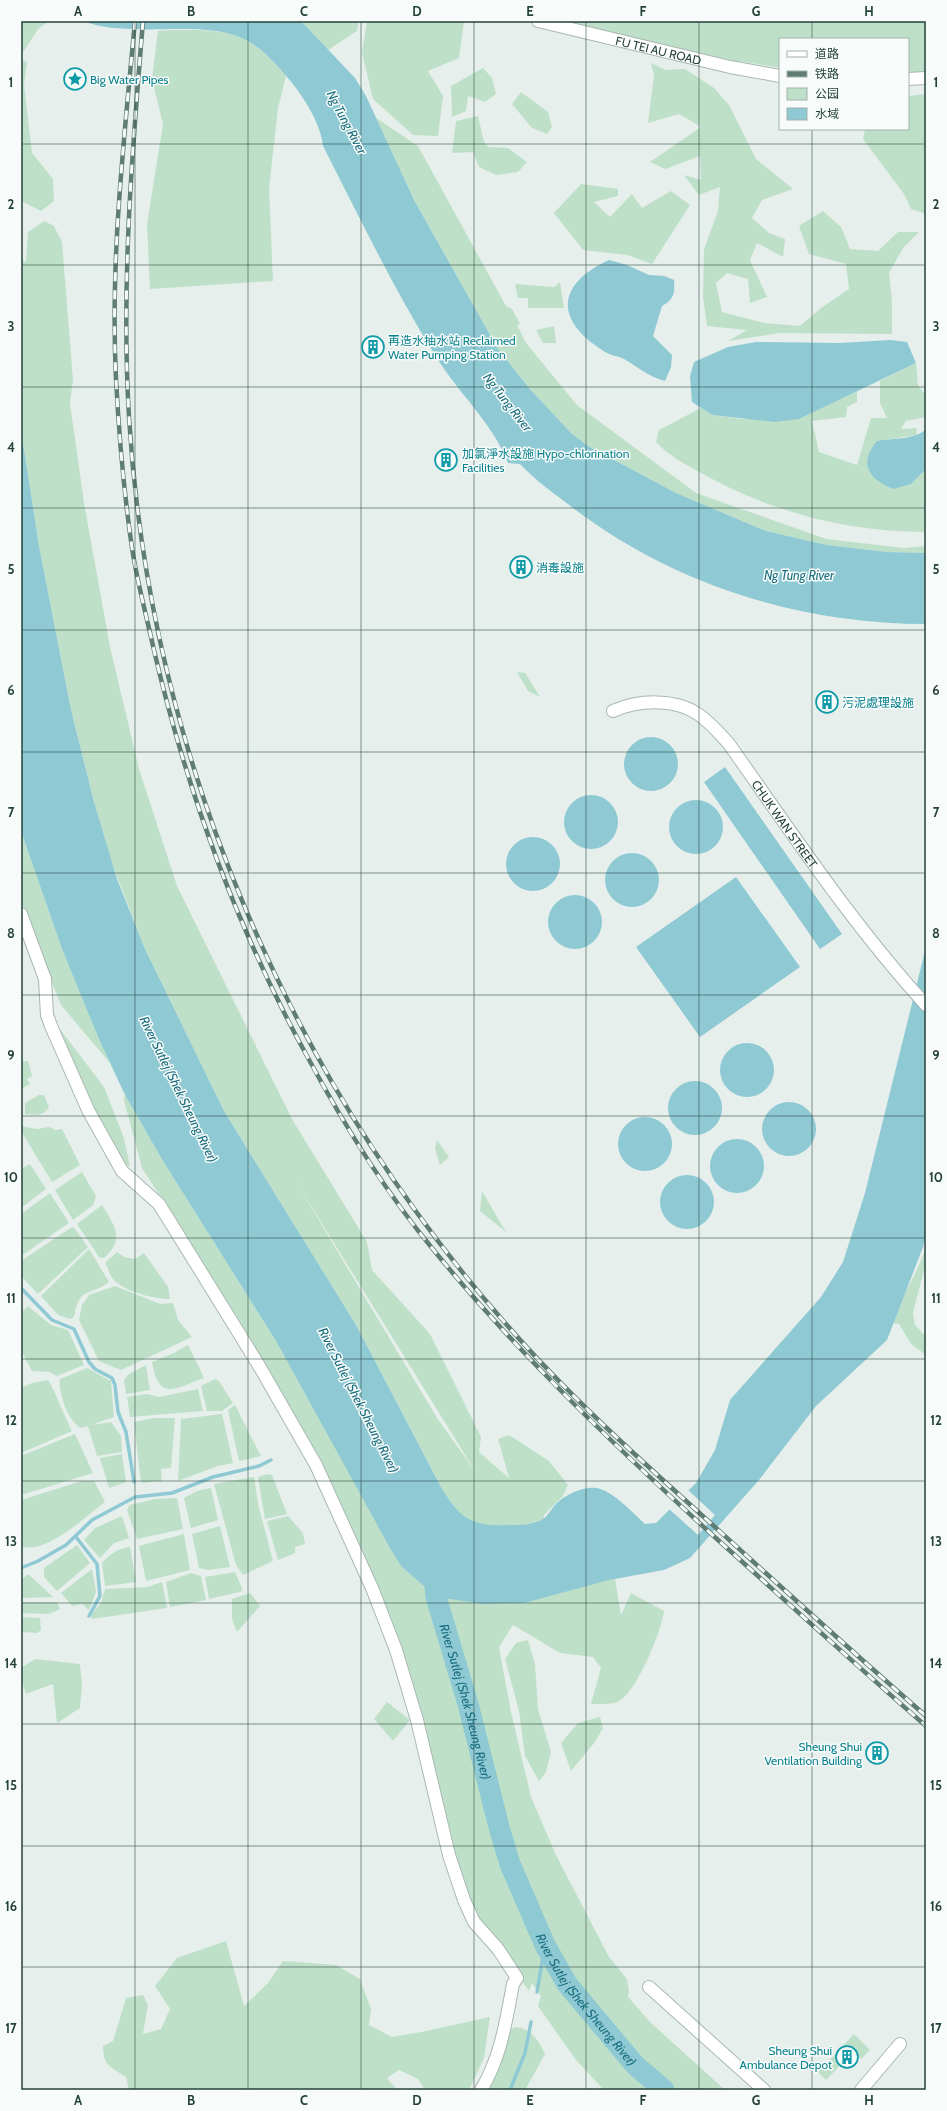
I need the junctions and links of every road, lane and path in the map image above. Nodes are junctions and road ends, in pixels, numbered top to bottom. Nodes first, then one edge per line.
1 (538, 21) edge
2 (779, 76) edge
3 (926, 78) edge
4 (909, 79) edge
5 (613, 711) dead end
6 (21, 914) edge
7 (926, 1005) edge
8 (649, 1987) dead end
9 (900, 2044) dead end
10 (481, 2090) edge
11 (764, 2090) edge
12 (861, 2090) edge

1 - 2 street, FU TEI AU ROAD
3 - 4 street
5 - 7 street, CHUK WAN STREET
6 - 10 street
8 - 11 street
9 - 12 street

